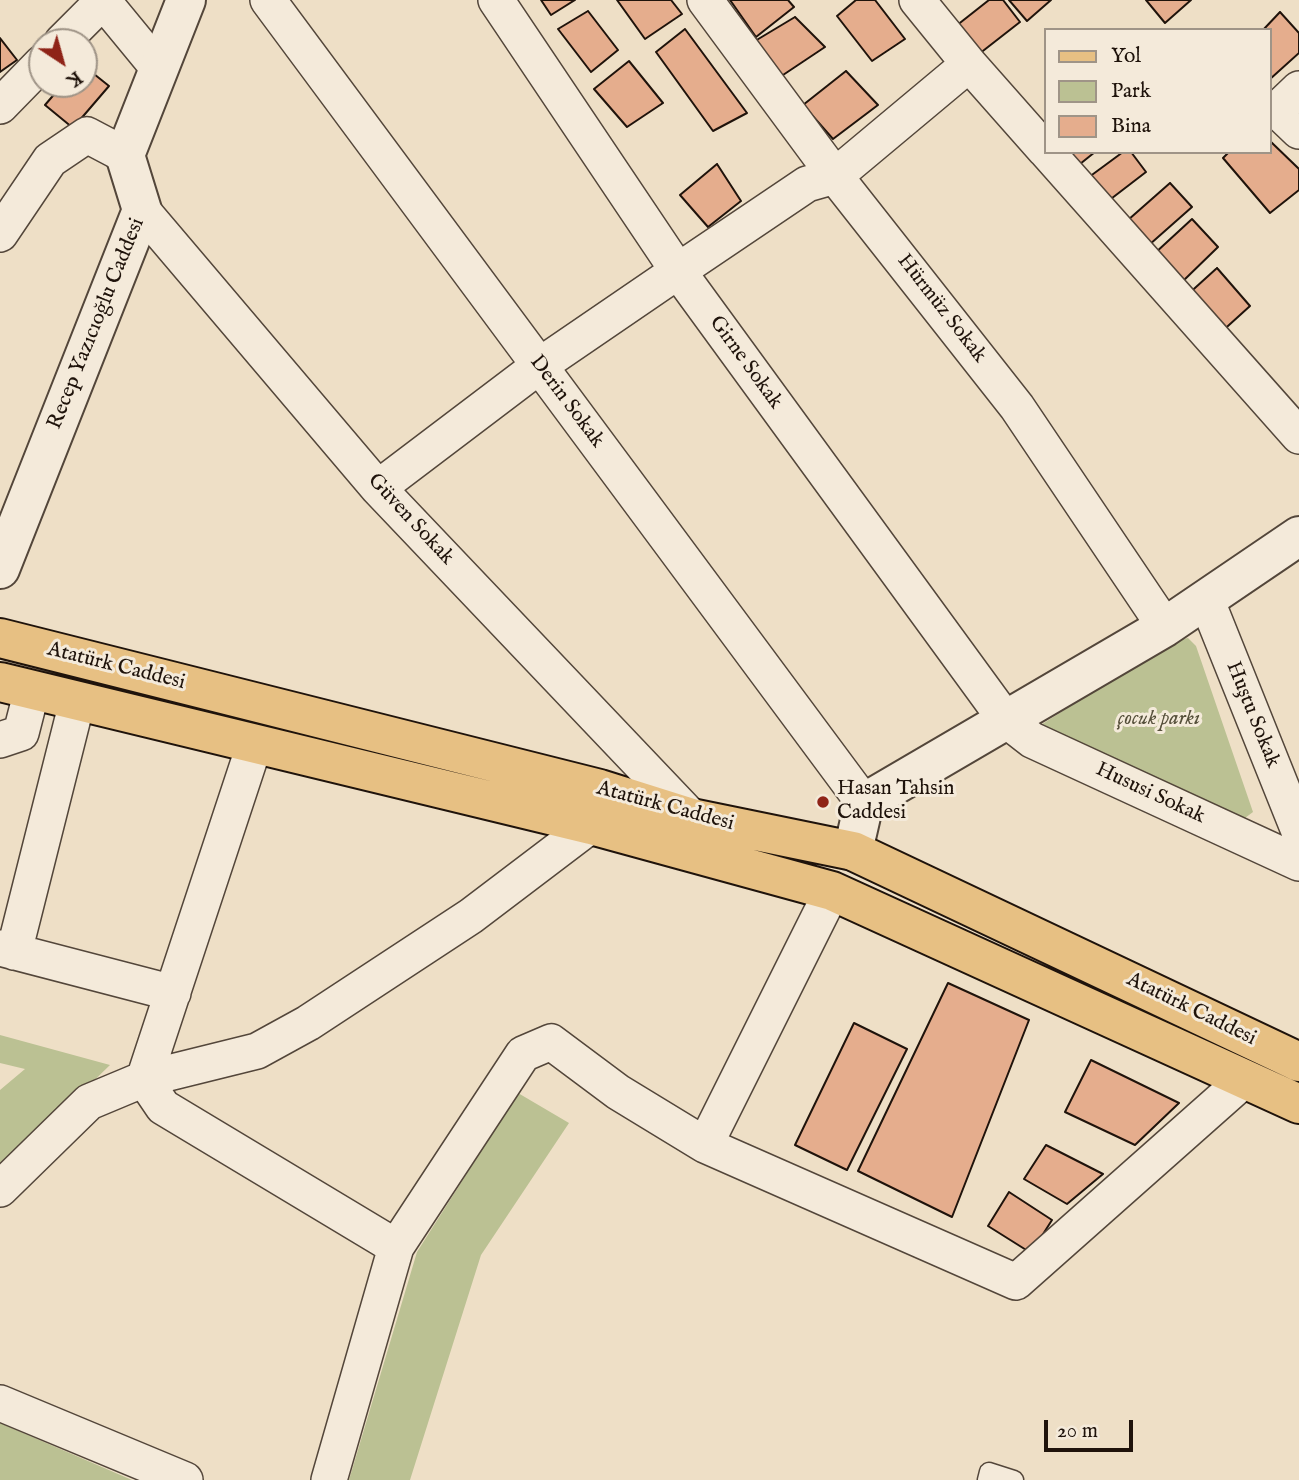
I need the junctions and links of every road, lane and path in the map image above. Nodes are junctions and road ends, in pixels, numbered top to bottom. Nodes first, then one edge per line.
1 (103, 0) edge
2 (186, 0) edge
3 (268, 0) edge
4 (496, 0) edge
5 (705, 0) edge
6 (917, 0) edge
7 (76, 28) edge
8 (969, 64) junction
9 (159, 69) junction
10 (28, 77) edge
11 (1299, 89) edge
12 (0, 106) edge
13 (1299, 131) edge
14 (1044, 149) edge
15 (1049, 154) edge
16 (125, 155) junction
17 (835, 176) junction
18 (142, 210) junction
19 (0, 234) edge
20 (678, 271) junction
21 (539, 366) junction
22 (1299, 436) edge
23 (378, 488) junction
24 (1299, 536) edge
25 (0, 569) edge
26 (1206, 599) junction
27 (1165, 627) junction
28 (0, 638) edge
29 (16, 686) edge
30 (77, 702) junction
31 (1005, 719) junction
32 (0, 740) edge
33 (255, 743) junction
34 (864, 803) junction
35 (692, 818) junction
36 (591, 825) junction
37 (1299, 831) edge
38 (853, 851) junction
39 (1299, 863) edge
40 (832, 891) junction
41 (7, 950) edge
42 (173, 993) junction
43 (1299, 1062) edge
44 (144, 1079) junction
45 (1245, 1079) junction
46 (1299, 1104) edge
47 (705, 1145) junction
48 (0, 1189) edge
49 (396, 1247) junction
50 (0, 1403) edge
51 (185, 1480) edge
52 (329, 1480) edge
53 (987, 1480) edge
54 (1014, 1480) edge

1 - 7 street
1 - 9 street
2 - 9 street
3 - 21 street, Derin Sokak
4 - 20 street, Girne Sokak
5 - 17 street, Hürmüz Sokak
6 - 8 street
8 - 14 street
8 - 17 street
9 - 16 street
10 - 12 street
11 - 13 street
15 - 22 street
16 - 18 street, Recep Yazıcıoğlu Caddesi
16 - 19 street
17 - 20 street
17 - 27 street, Hürmüz Sokak
18 - 23 street, Güven Sokak
18 - 25 street, Recep Yazıcıoğlu Caddesi
20 - 21 street
20 - 31 street, Girne Sokak
21 - 23 street
21 - 34 street, Derin Sokak
23 - 35 street, Güven Sokak
24 - 26 street
26 - 27 street
26 - 37 street, Huştu Sokak
27 - 31 street
28 - 35 main road, Atatürk Caddesi
29 - 30 main road
29 - 32 street
30 - 33 main road
30 - 41 street
31 - 34 street
31 - 39 street, Hususi Sokak
33 - 36 main road
33 - 42 street
34 - 38 street
35 - 38 main road, Atatürk Caddesi
36 - 40 main road
36 - 44 street
38 - 43 main road, Atatürk Caddesi
40 - 45 main road
40 - 47 street
41 - 42 street
42 - 44 street
44 - 48 street
44 - 49 street
45 - 46 main road
45 - 47 street
47 - 49 street
49 - 52 street
50 - 51 street
53 - 54 lane

